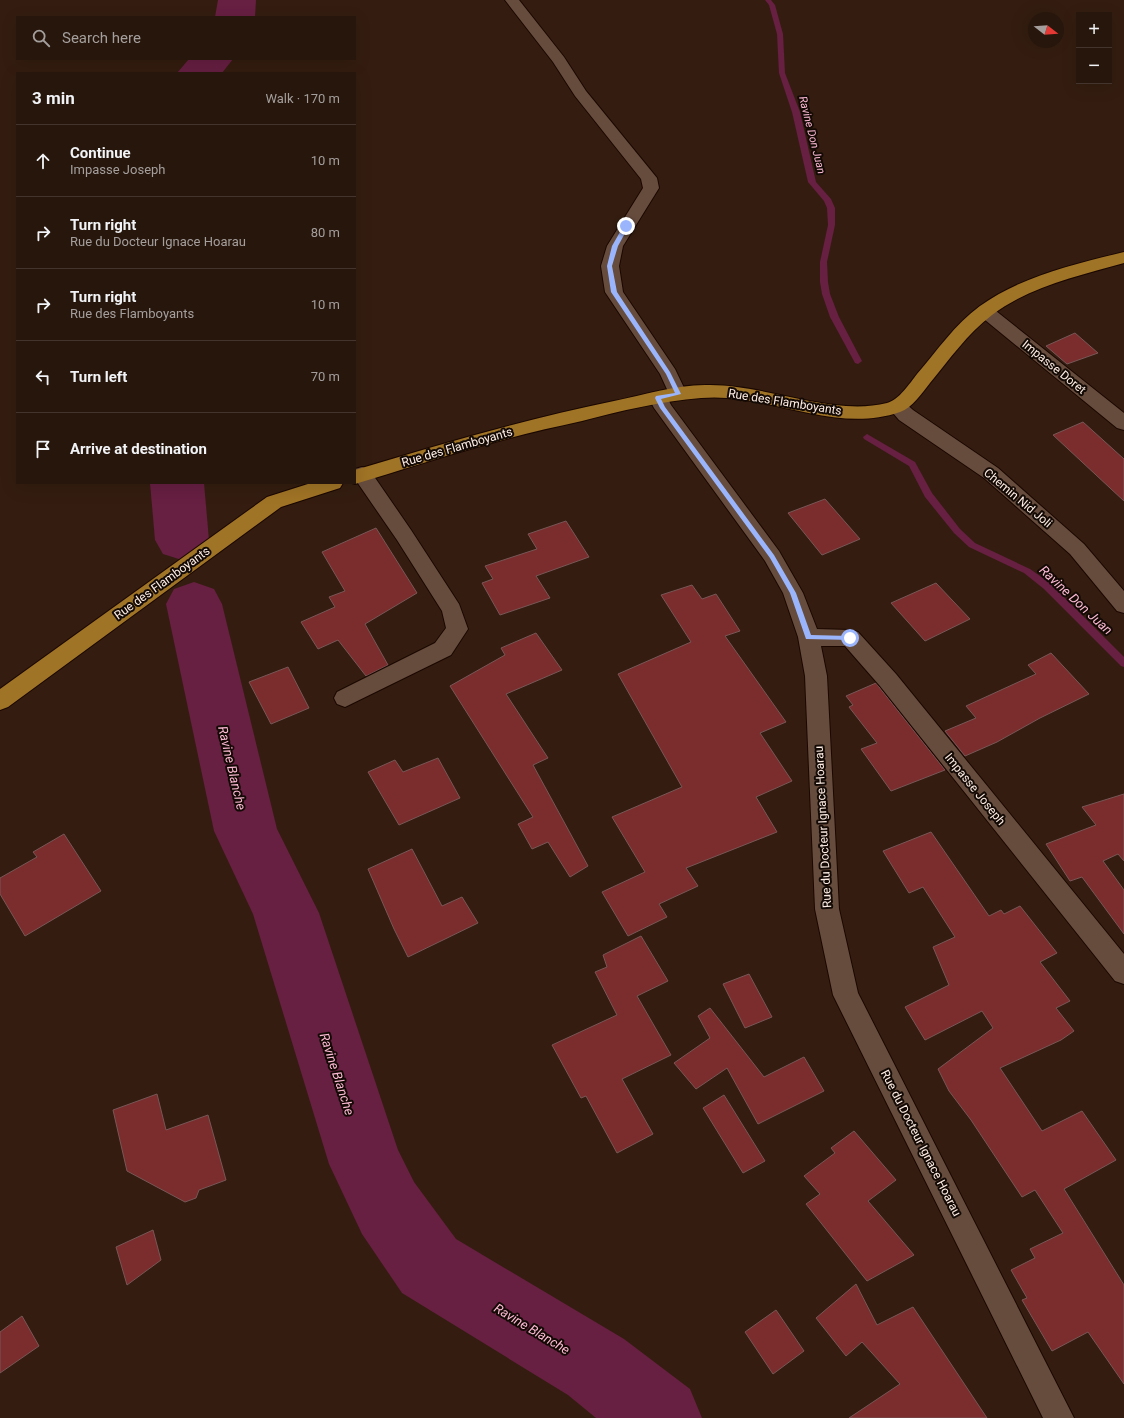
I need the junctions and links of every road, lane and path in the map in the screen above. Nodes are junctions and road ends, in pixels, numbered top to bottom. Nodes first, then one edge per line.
1 (512, 0) edge
2 (1124, 257) edge
3 (985, 311) junction
4 (668, 396) junction
5 (897, 406) junction
6 (1124, 423) edge
7 (359, 475) edge
8 (330, 484) edge
9 (1124, 605) edge
10 (809, 637) junction
11 (345, 698) dead end
12 (0, 701) edge
13 (1124, 973) edge
14 (1060, 1418) edge

1 - 4 street, Rue du Docteur Ignace Hoarau
2 - 3 main road, Rue des Flamboyants
3 - 5 main road, Rue des Flamboyants
3 - 6 street, Impasse Doret
4 - 5 main road, Rue des Flamboyants
4 - 7 main road, Rue des Flamboyants
4 - 10 street, Rue du Docteur Ignace Hoarau
5 - 9 street, Chemin Nid Joli
7 - 11 street
8 - 12 main road, Rue des Flamboyants
10 - 13 street, Impasse Joseph
10 - 14 street, Rue du Docteur Ignace Hoarau

